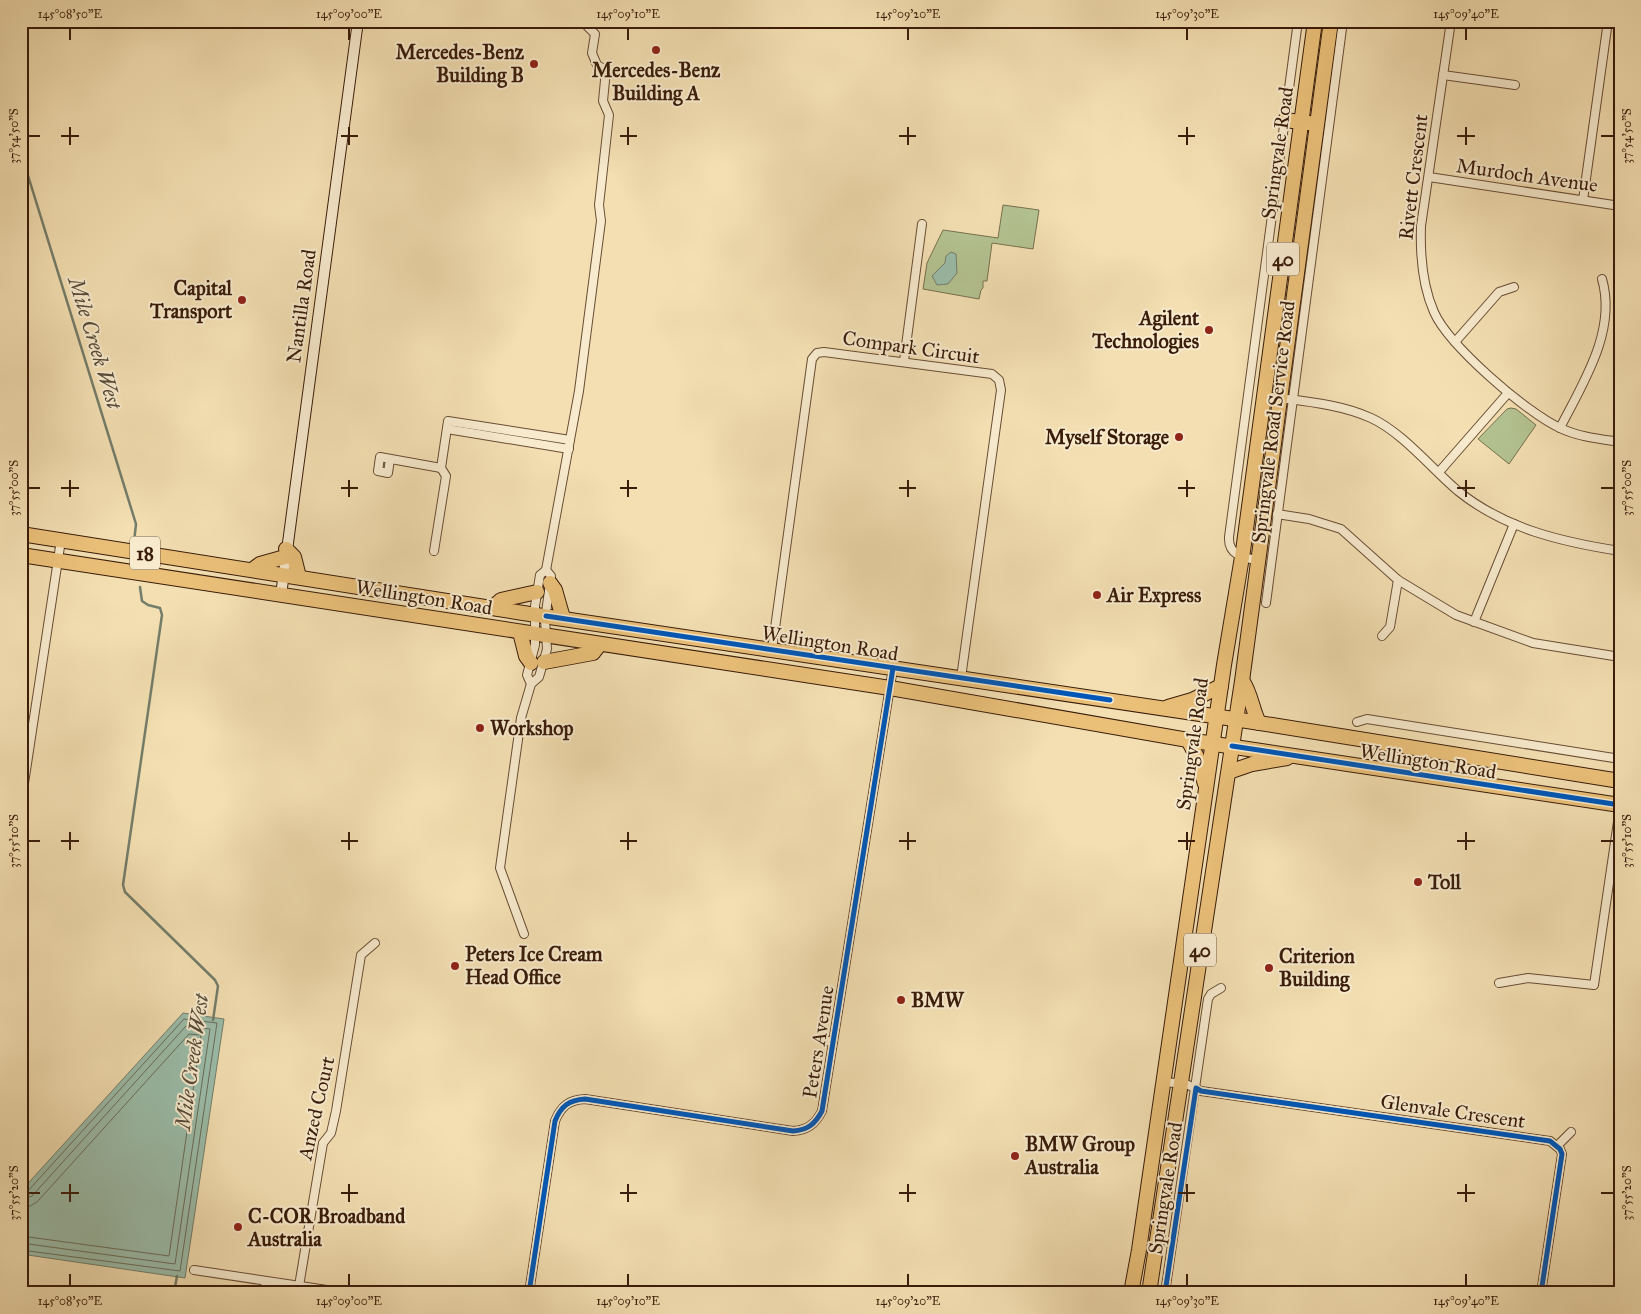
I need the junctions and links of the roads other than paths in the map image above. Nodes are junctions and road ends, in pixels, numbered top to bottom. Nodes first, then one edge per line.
1 (358, 21) edge
2 (1298, 21) edge
3 (1315, 21) edge
4 (1331, 21) edge
5 (1343, 21) edge
6 (1451, 21) edge
7 (1608, 21) edge
8 (585, 23) edge
9 (1443, 75) junction
10 (1515, 84) dead end
11 (1285, 120) junction
12 (1301, 122) junction
13 (1317, 125) junction
14 (1429, 177) junction
15 (1314, 192) junction
16 (1583, 200) junction
17 (1620, 206) edge
18 (922, 224) dead end
19 (1602, 279) dead end
20 (1514, 287) dead end
21 (1455, 342) junction
22 (904, 361) junction
23 (1508, 393) junction
24 (1264, 396) junction
25 (1286, 399) junction
26 (1560, 428) junction
27 (447, 429) junction
28 (570, 440) junction
29 (1620, 442) edge
30 (569, 450) junction
31 (390, 459) dead end
32 (442, 468) junction
33 (1439, 472) junction
34 (1277, 514) junction
35 (1514, 524) junction
36 (21, 534) edge
37 (61, 540) junction
38 (1620, 550) edge
39 (434, 551) dead end
40 (286, 553) junction
41 (21, 555) edge
42 (1242, 558) junction
43 (1258, 560) junction
44 (58, 561) junction
45 (252, 570) junction
46 (283, 575) junction
47 (548, 576) junction
48 (299, 578) junction
49 (1398, 580) junction
50 (1268, 589) junction
51 (537, 592) junction
52 (281, 595) junction
53 (1253, 596) junction
54 (1266, 603) dead end
55 (492, 608) junction
56 (540, 615) junction
57 (563, 618) junction
58 (1474, 622) junction
59 (520, 632) junction
60 (541, 636) junction
61 (1382, 636) dead end
62 (600, 644) junction
63 (772, 650) junction
64 (1620, 657) edge
65 (537, 662) junction
66 (894, 668) junction
67 (961, 678) junction
68 (1242, 681) junction
69 (531, 684) junction
70 (1221, 686) junction
71 (890, 688) junction
72 (1164, 708) junction
73 (1217, 716) junction
74 (1236, 719) junction
75 (1357, 722) dead end
76 (1259, 723) junction
77 (1188, 740) junction
78 (1213, 743) junction
79 (1232, 746) junction
80 (1298, 756) junction
81 (1620, 759) edge
82 (1229, 772) junction
83 (1620, 781) edge
84 (1206, 787) junction
85 (21, 803) edge
86 (1620, 806) edge
87 (524, 934) dead end
88 (375, 943) dead end
89 (1499, 984) dead end
90 (1221, 988) dead end
91 (822, 1040) dead end
92 (833, 1042) junction
93 (1164, 1082) junction
94 (1180, 1084) junction
95 (1196, 1088) junction
96 (1571, 1132) dead end
97 (1557, 1146) junction
98 (194, 1270) dead end
99 (266, 1281) junction
100 (299, 1286) junction
101 (264, 1293) edge
102 (347, 1293) edge
103 (529, 1293) edge
104 (1131, 1293) edge
105 (1149, 1293) edge
106 (1165, 1293) edge
107 (1541, 1293) edge

1 - 40 street, Nantilla Road
2 - 11 street, Springvale Road
3 - 12 highway, Springvale Road / 40
4 - 13 highway, Springvale Road / 40
5 - 15 street
6 - 9 street, Rivett Crescent
7 - 16 street
8 - 28 street
9 - 10 street
9 - 14 street, Rivett Crescent
11 - 12 highway
11 - 42 street, Springvale Road Service Road
12 - 13 highway
12 - 24 highway, Springvale Road / 40
13 - 15 highway, Springvale Road / 40
14 - 16 street, Murdoch Avenue
14 - 21 street, Rivett Crescent
15 - 25 highway, Springvale Road / 40
16 - 17 street, Murdoch Avenue
18 - 22 street
19 - 26 street
20 - 21 street
21 - 23 street, Rivett Crescent
22 - 63 street, Compark Circuit
22 - 67 street, Compark Circuit
23 - 26 street, Rivett Crescent
23 - 33 street
24 - 25 street
24 - 42 highway, Springvale Road / 40
25 - 33 street
25 - 34 street, Springvale Road Service Road
25 - 43 highway, Springvale Road / 40
26 - 29 street, Rivett Crescent
27 - 28 street
27 - 30 street
27 - 32 street
28 - 30 street
30 - 47 street
31 - 32 street
32 - 39 street
33 - 35 street
34 - 49 street
34 - 50 street, Springvale Road Service Road
35 - 38 street
35 - 58 street
36 - 37 highway, Wellington Road / 18
37 - 44 street
37 - 45 highway, Wellington Road / 18
40 - 45 highway
40 - 46 street, Nantilla Road
40 - 48 highway
41 - 44 highway, Wellington Road / 18
42 - 43 street
42 - 70 highway, Springvale Road / 40
43 - 53 highway, Springvale Road / 40
44 - 52 highway, Wellington Road / 18
44 - 85 street
45 - 46 highway, Wellington Road / 18
46 - 48 highway, Wellington Road / 18
46 - 52 street, Nantilla Road
47 - 51 street
47 - 56 street
47 - 57 highway
48 - 55 highway, Wellington Road / 18
49 - 58 street
49 - 61 street
50 - 53 street
50 - 54 street, Springvale Road Service Road
51 - 55 highway
51 - 56 street
52 - 59 highway, Wellington Road / 18
53 - 68 highway, Springvale Road / 40
55 - 56 highway, Wellington Road / 18
56 - 57 highway, Wellington Road / 18
56 - 60 street
57 - 63 highway, Wellington Road / 18
58 - 64 street
59 - 60 highway, Wellington Road / 18
59 - 65 highway
60 - 62 highway, Wellington Road / 18
60 - 65 street
60 - 65 street
62 - 65 highway
62 - 71 highway, Wellington Road / 18
63 - 66 highway, Wellington Road / 18
65 - 69 street
65 - 69 street
66 - 67 highway, Wellington Road / 18
66 - 71 street, Peters Avenue
67 - 72 highway, Wellington Road / 18
68 - 74 highway, Springvale Road / 40
68 - 76 highway
69 - 87 street
70 - 72 highway
70 - 73 highway, Springvale Road / 40
71 - 77 highway, Wellington Road / 18
71 - 92 street, Peters Avenue
72 - 73 highway, Wellington Road / 18
73 - 74 highway, Wellington Road / 18
73 - 78 highway, Springvale Road / 40
74 - 76 highway, Wellington Road / 18
74 - 79 highway, Springvale Road / 40
75 - 81 street
76 - 83 highway, Wellington Road / 18
77 - 78 highway, Wellington Road / 18
77 - 84 highway
78 - 79 highway, Wellington Road / 18
78 - 84 highway, Springvale Road / 40
79 - 80 highway, Wellington Road / 18
79 - 82 highway, Springvale Road / 40
80 - 82 highway
80 - 86 highway, Wellington Road / 18
82 - 94 highway, Springvale Road / 40
84 - 93 highway, Springvale Road / 40
86 - 89 street
88 - 100 street, Anzed Court
90 - 95 street, Springvale Road
91 - 92 street
92 - 103 street, Peters Avenue
93 - 94 street, Glenvale Crescent
93 - 104 highway, Springvale Road / 40
94 - 95 street, Glenvale Crescent
94 - 105 highway, Springvale Road / 40
95 - 97 street, Glenvale Crescent
95 - 106 street, Springvale Road
96 - 97 street
97 - 107 street
98 - 99 street
99 - 100 street
99 - 101 street
100 - 102 street

